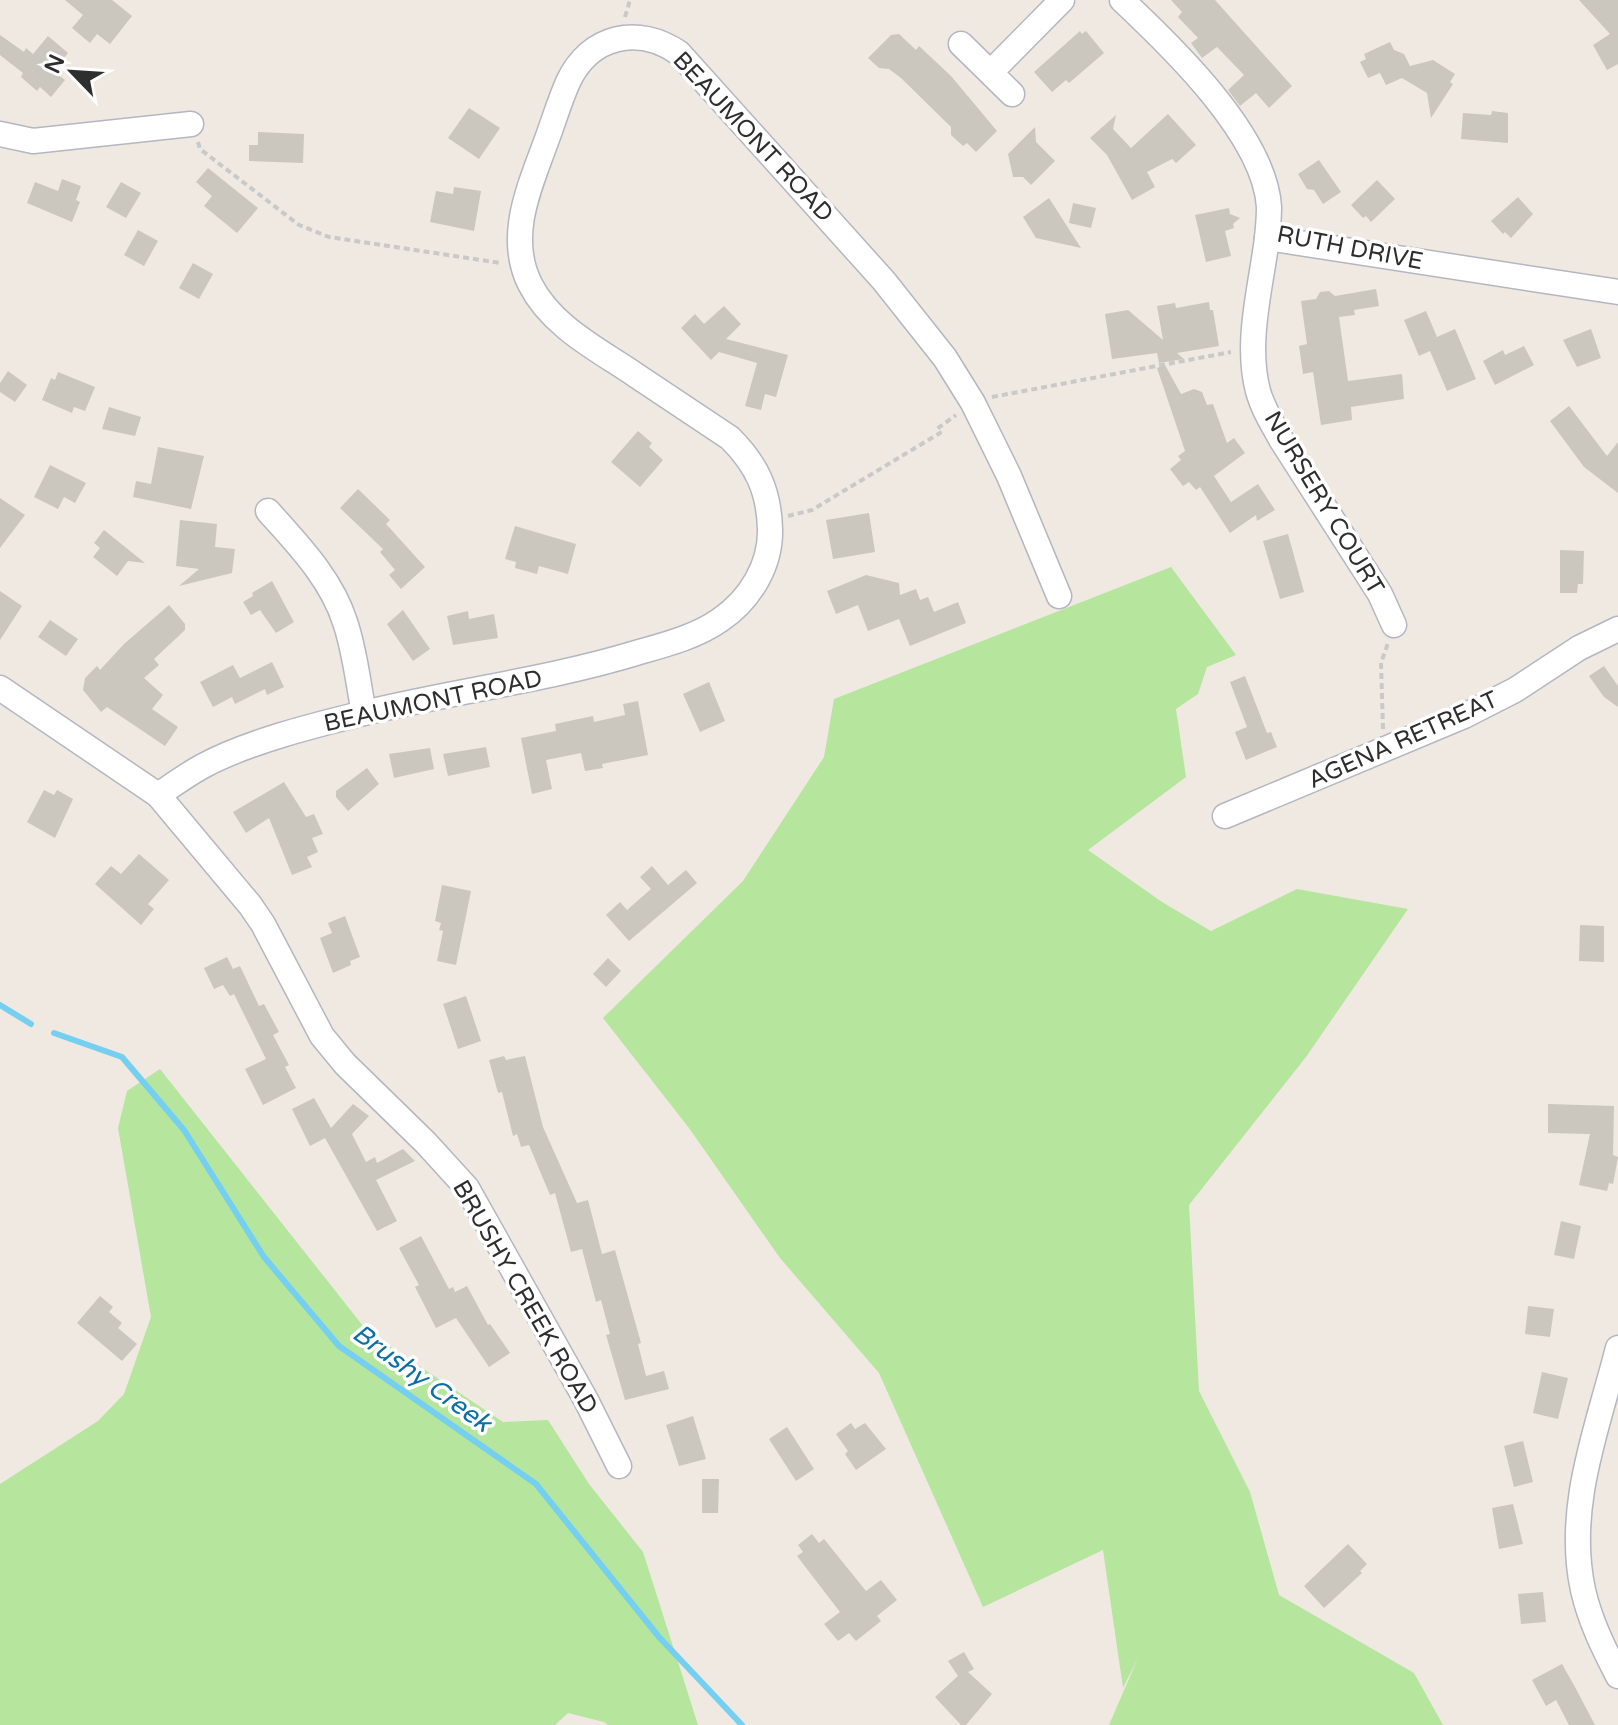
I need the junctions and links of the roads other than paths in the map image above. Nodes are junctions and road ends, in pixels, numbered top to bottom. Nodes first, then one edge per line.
1 (1062, 0) edge
2 (1122, 0) edge
3 (961, 44) dead end
4 (991, 72) junction
5 (1012, 94) dead end
6 (191, 124) road end
7 (0, 134) edge
8 (1267, 238) junction
9 (1618, 292) edge
10 (268, 511) dead end
11 (1059, 596) dead end
12 (1394, 625) road end
13 (1618, 629) edge
14 (0, 688) edge
15 (364, 713) junction
16 (158, 795) junction
17 (1225, 816) dead end
18 (1618, 1348) edge
19 (619, 1466) dead end
20 (1618, 1676) edge

1 - 4 street
2 - 8 street, RUTH DRIVE
3 - 4 street
4 - 5 street
6 - 7 street
8 - 9 street, RUTH DRIVE
8 - 12 street, NURSERY COURT
10 - 15 street
11 - 15 street, BEAUMONT ROAD
13 - 17 street, AGENA RETREAT
14 - 16 street, BRUSHY CREEK ROAD
15 - 16 street, BEAUMONT ROAD
16 - 19 street, BRUSHY CREEK ROAD
18 - 20 street

